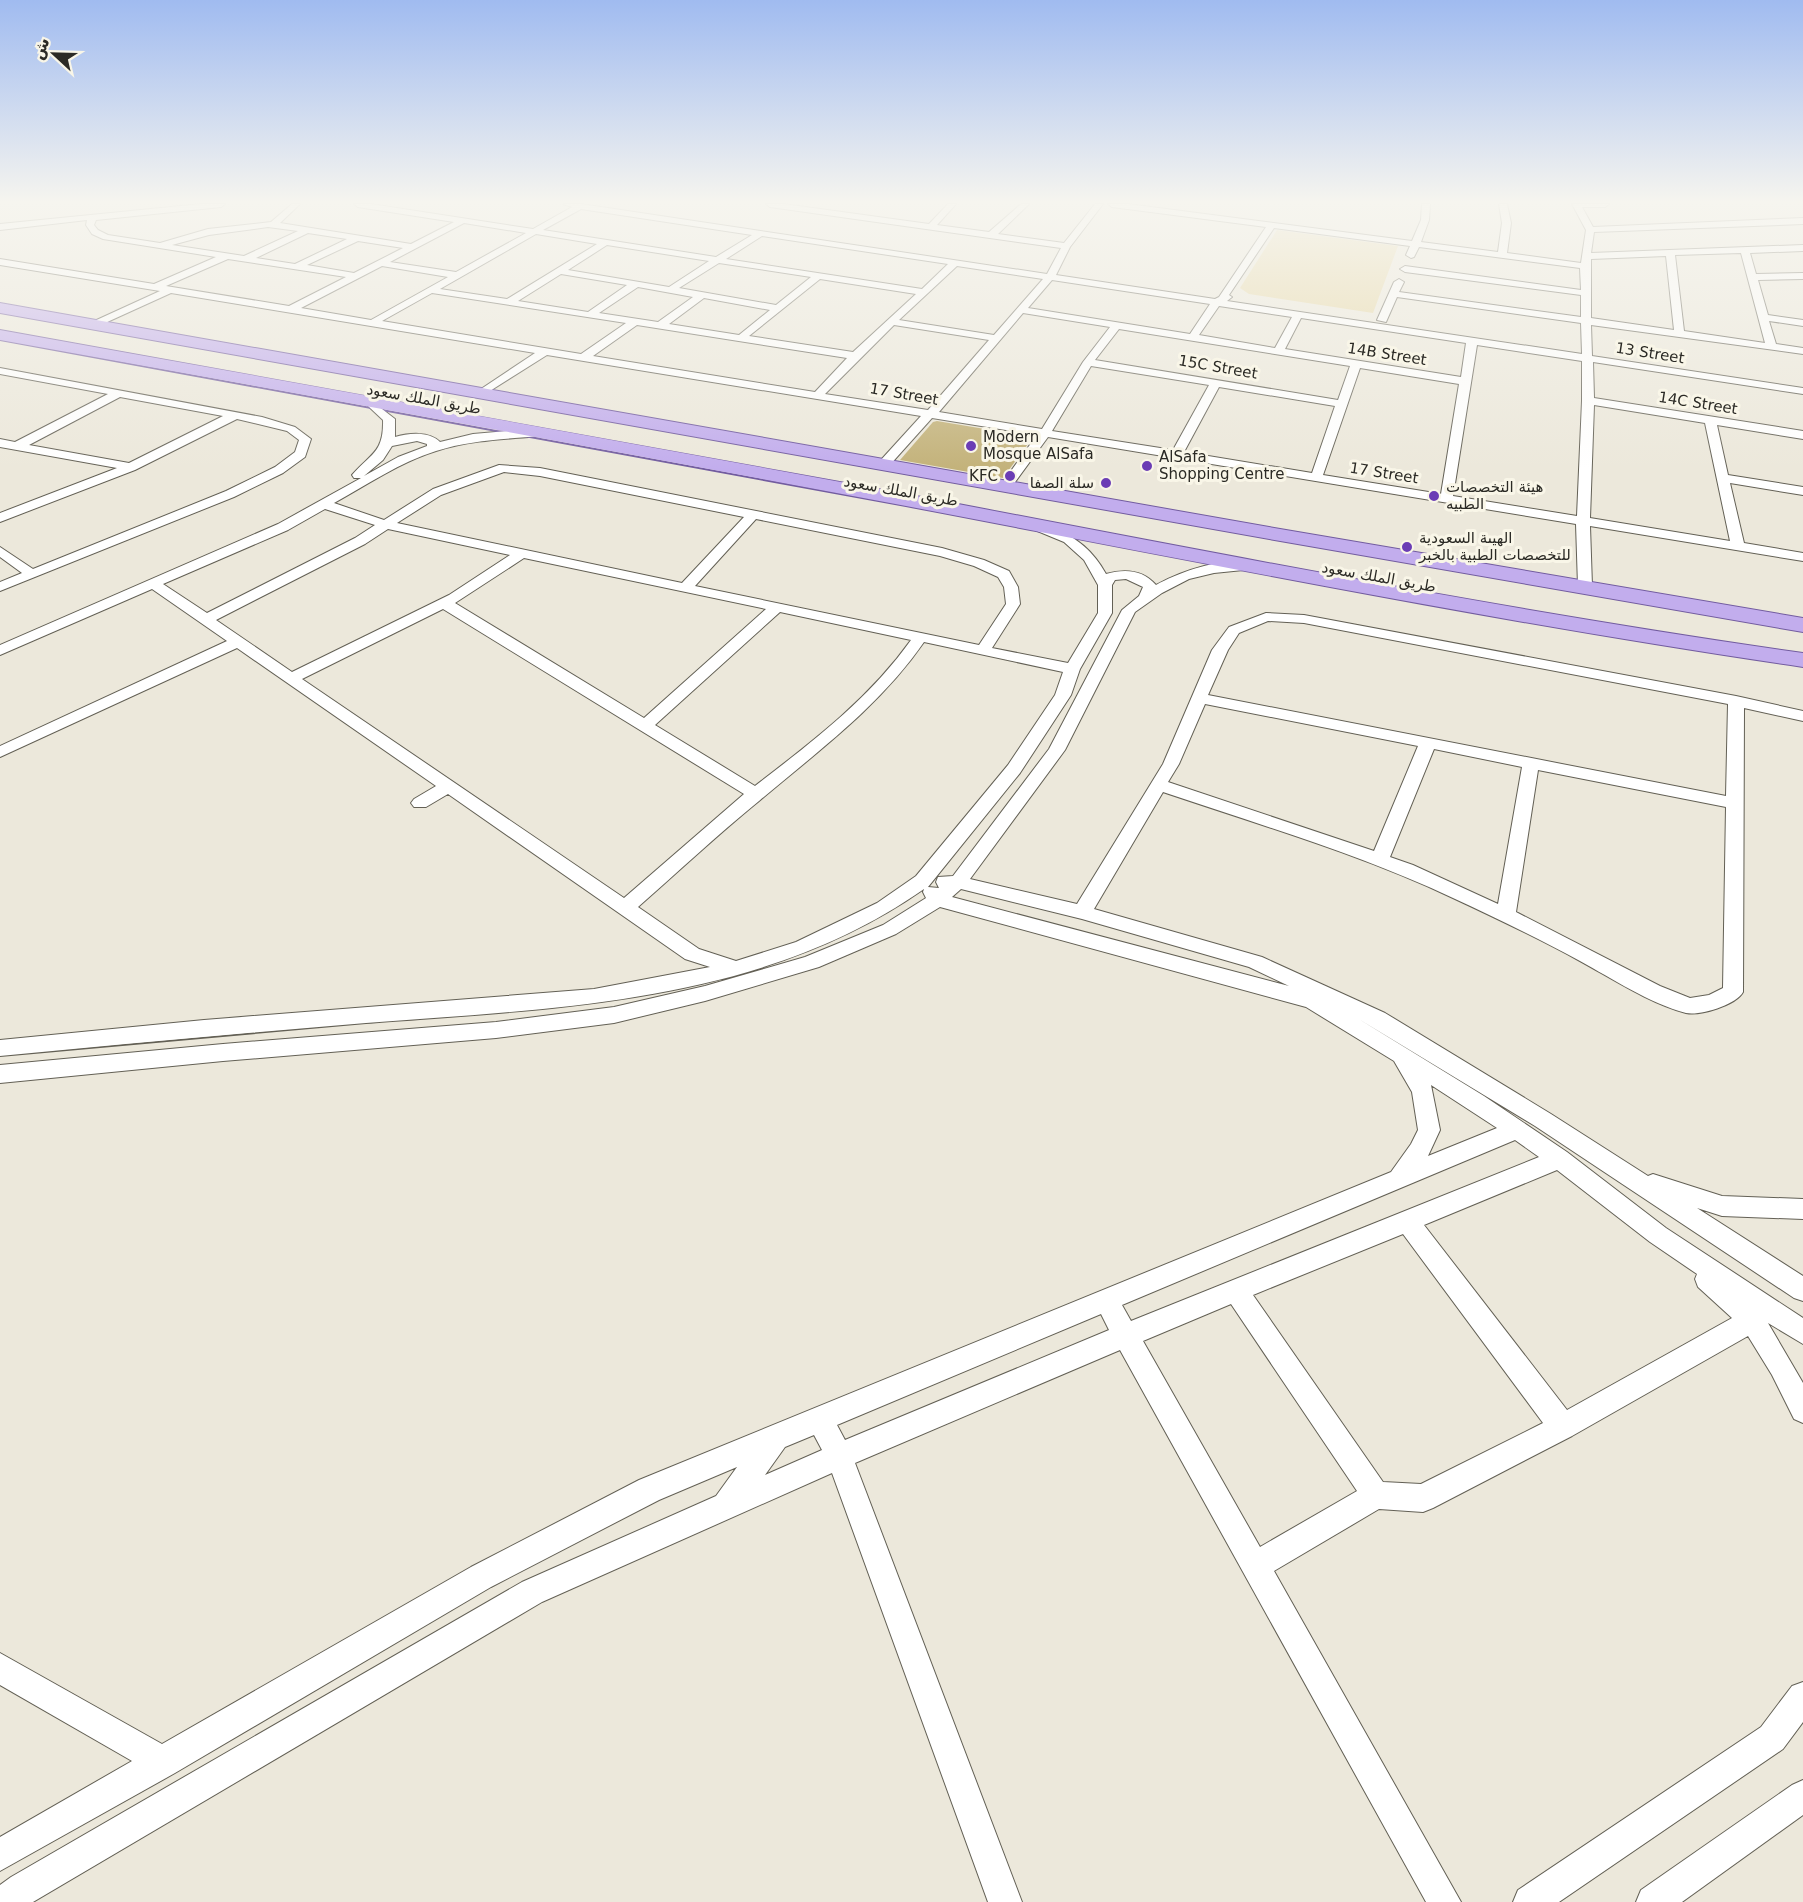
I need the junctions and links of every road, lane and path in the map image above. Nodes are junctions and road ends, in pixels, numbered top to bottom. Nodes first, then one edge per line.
1 (164, 293) edge
2 (187, 293) edge
3 (323, 293) edge
4 (425, 293) edge
5 (448, 293) edge
6 (524, 293) edge
7 (623, 293) edge
8 (688, 293) edge
9 (797, 293) edge
10 (922, 293) edge
11 (1036, 293) edge
12 (1185, 293) edge
13 (1226, 293) edge
14 (1585, 293) edge
15 (1674, 293) edge
16 (1756, 293) edge
17 (1394, 294) joint
18 (702, 295) junction
19 (1222, 298) junction
20 (509, 302) junction
21 (778, 308) junction
22 (0, 309) edge
23 (290, 310) junction
24 (1021, 310) junction
25 (591, 314) junction
26 (1298, 314) junction
27 (1763, 317) junction
28 (1586, 320) junction
29 (636, 321) junction
30 (1382, 321) junction
31 (891, 322) junction
32 (1803, 322) edge
33 (372, 323) junction
34 (94, 325) junction
35 (661, 325) junction
36 (1116, 326) junction
37 (0, 327) edge
38 (1679, 333) junction
39 (0, 334) edge
40 (1193, 337) junction
41 (741, 338) junction
42 (996, 338) junction
43 (1472, 341) junction
44 (1771, 346) junction
45 (545, 351) junction
46 (1279, 351) junction
47 (1803, 351) edge
48 (1587, 355) junction
49 (855, 356) junction
50 (584, 357) junction
51 (1088, 362) junction
52 (1356, 364) junction
53 (0, 371) edge
54 (23, 375) junction
55 (1464, 381) junction
56 (1216, 382) junction
57 (1803, 383) edge
58 (0, 384) edge
59 (1803, 391) edge
60 (120, 393) junction
61 (482, 393) junction
62 (817, 396) junction
63 (1588, 401) junction
64 (1342, 404) junction
65 (373, 405) dead end
66 (235, 415) junction
67 (929, 415) junction
68 (1710, 420) junction
69 (546, 432) junction
70 (1045, 433) junction
71 (1803, 435) edge
72 (0, 443) edge
73 (388, 443) junction
74 (17, 446) junction
75 (432, 448) junction
76 (1177, 454) junction
77 (884, 464) junction
78 (131, 467) junction
79 (1316, 478) junction
80 (1722, 478) junction
81 (1006, 486) junction
82 (1803, 491) edge
83 (1446, 500) junction
84 (323, 504) junction
85 (753, 514) junction
86 (0, 518) edge
87 (1583, 522) junction
88 (387, 525) junction
89 (1040, 527) junction
90 (1738, 547) junction
91 (0, 552) edge
92 (522, 553) junction
93 (1803, 557) edge
94 (1252, 566) junction
95 (32, 574) junction
96 (154, 584) junction
97 (1105, 585) junction
98 (1585, 586) junction
99 (0, 587) edge
100 (686, 587) junction
101 (1146, 596) junction
102 (444, 603) junction
103 (778, 606) junction
104 (207, 619) junction
105 (1803, 625) edge
106 (921, 636) junction
107 (239, 641) junction
108 (0, 642) edge
109 (1699, 645) junction
110 (1803, 648) edge
111 (984, 649) junction
112 (0, 650) edge
113 (1803, 660) edge
114 (1803, 665) edge
115 (1072, 669) junction
116 (292, 678) junction
117 (1199, 698) junction
118 (1736, 700) junction
119 (1803, 716) edge
120 (645, 726) junction
121 (1428, 743) junction
122 (0, 752) edge
123 (1531, 763) junction
124 (1159, 785) junction
125 (449, 786) junction
126 (756, 794) junction
127 (420, 803) dead end
128 (1735, 803) junction
129 (1380, 860) junction
130 (923, 881) junction
131 (958, 882) junction
132 (939, 900) junction
133 (626, 907) junction
134 (1082, 912) junction
135 (1506, 915) junction
136 (736, 968) junction
137 (0, 1048) edge
138 (1399, 1055) junction
139 (0, 1074) edge
140 (1516, 1130) junction
141 (1559, 1159) junction
142 (1629, 1176) junction
143 (1399, 1178) junction
144 (1803, 1209) edge
145 (1407, 1221) junction
146 (1658, 1235) junction
147 (1803, 1290) edge
148 (1236, 1291) junction
149 (1106, 1300) junction
150 (1752, 1320) junction
151 (1803, 1332) edge
152 (1126, 1336) junction
153 (1803, 1410) edge
154 (820, 1419) junction
155 (1563, 1427) junction
156 (776, 1437) junction
157 (839, 1456) junction
158 (1376, 1495) junction
159 (723, 1507) junction
160 (1256, 1566) junction
161 (0, 1668) edge
162 (1803, 1697) edge
163 (1803, 1715) edge
164 (1772, 1737) junction
165 (164, 1762) junction
166 (1803, 1796) edge
167 (0, 1855) edge
168 (5, 1902) edge
169 (1005, 1902) edge
170 (1444, 1902) edge
171 (1530, 1902) edge
172 (1653, 1902) edge

1 - 34 street
2 - 23 street, 17 Street
3 - 23 street
4 - 33 street
5 - 20 street
6 - 20 street
7 - 25 street
8 - 18 street
9 - 21 street
10 - 31 street
11 - 24 street
12 - 19 street, 13 Street
13 - 19 street
14 - 28 street
15 - 38 street
16 - 27 street
17 - 28 street
17 - 30 street
18 - 21 street
18 - 35 street
19 - 26 street, 13 Street
19 - 30 street, 13 Street
19 - 40 street
20 - 25 street
21 - 41 street
22 - 34 main road, طريق الملك سعود
23 - 33 street, 17 Street
24 - 36 street, 14B Street
24 - 42 street
25 - 29 street
26 - 43 street, 13 Street
26 - 46 street
27 - 32 street
27 - 44 street
28 - 38 street
28 - 48 street
29 - 35 street
29 - 50 street
30 - 48 street, 13 Street
31 - 42 street
31 - 49 street
33 - 45 street, 17 Street
34 - 61 main road, طريق الملك سعود
35 - 41 street
36 - 40 street, 14B Street
36 - 51 street
37 - 110 main road, طريق الملك سعود
38 - 44 street
39 - 69 main road
40 - 46 street, 14B Street
41 - 49 street
42 - 67 street
43 - 48 street, 13 Street
43 - 55 street
44 - 47 street
45 - 50 street, 17 Street
45 - 61 street
46 - 52 street, 14B Street
48 - 57 street, 13 Street
48 - 59 street, 13 Street
48 - 63 street
49 - 62 street
50 - 62 street, 17 Street
51 - 56 street, 15C Street
51 - 70 street
52 - 55 street, 14B Street
52 - 64 street
53 - 54 street
54 - 58 street
54 - 60 street
55 - 83 street
56 - 64 street, 15C Street
56 - 76 street
60 - 66 street
60 - 74 street
61 - 77 main road, طريق الملك سعود
62 - 67 street, 17 Street
63 - 68 street, 14C Street
63 - 87 street
64 - 79 street
65 - 73 street
66 - 78 street
66 - 95 street
67 - 70 street, 17 Street
67 - 77 street
68 - 71 street, 14C Street
68 - 80 street
69 - 75 street
69 - 89 main road
70 - 76 street, 17 Street
70 - 81 street
72 - 74 street
73 - 75 street
73 - 108 street
74 - 78 street
75 - 84 street
76 - 79 street, 17 Street
77 - 81 main road, طريق الملك سعود
78 - 86 street
79 - 83 street, 17 Street
80 - 82 street
80 - 90 street
81 - 98 main road, طريق الملك سعود
83 - 87 street, 17 Street
84 - 88 street
84 - 96 street
85 - 88 street
85 - 100 street
85 - 111 street
87 - 90 street, 17 Street
87 - 98 street
88 - 92 street
88 - 104 street
89 - 94 main road
89 - 97 street
90 - 93 street, 17 Street
91 - 95 street
92 - 100 street
92 - 102 street
94 - 101 street
94 - 109 main road
95 - 99 street
96 - 104 street
96 - 112 street
97 - 101 street
97 - 115 street
98 - 105 main road, طريق الملك سعود
100 - 103 street
101 - 131 street
102 - 116 street
102 - 120 street
103 - 106 street
103 - 120 street
104 - 107 street
106 - 111 street
106 - 126 street
107 - 116 street
107 - 122 street
109 - 113 main road
109 - 114 street
111 - 115 street
115 - 130 street
116 - 125 street
117 - 118 street
117 - 121 street
117 - 124 street
118 - 119 street
118 - 128 street
120 - 126 street
121 - 123 street
121 - 129 street
123 - 128 street
123 - 135 street
124 - 129 street
124 - 134 street
125 - 127 street
125 - 133 street
126 - 133 street
128 - 135 street
129 - 135 street
130 - 131 street
130 - 132 street
130 - 136 street
131 - 132 street
131 - 134 street
132 - 138 street
132 - 139 street
133 - 136 street
134 - 142 street
136 - 137 street
138 - 140 street
138 - 143 street
140 - 141 street
140 - 143 street
141 - 145 street
141 - 146 street
142 - 144 street
142 - 147 street
143 - 149 street
145 - 148 street
145 - 155 street
146 - 150 street
146 - 151 street
148 - 152 street
148 - 158 street
149 - 152 street
149 - 154 street
150 - 153 street
150 - 155 street
152 - 157 street
152 - 160 street
154 - 156 street
154 - 157 street
155 - 158 street
156 - 159 street
156 - 165 street
157 - 159 street
157 - 169 street
158 - 160 street
159 - 168 street
160 - 170 street
161 - 165 street
162 - 164 street
163 - 164 street
164 - 171 street
165 - 167 street
166 - 172 street

